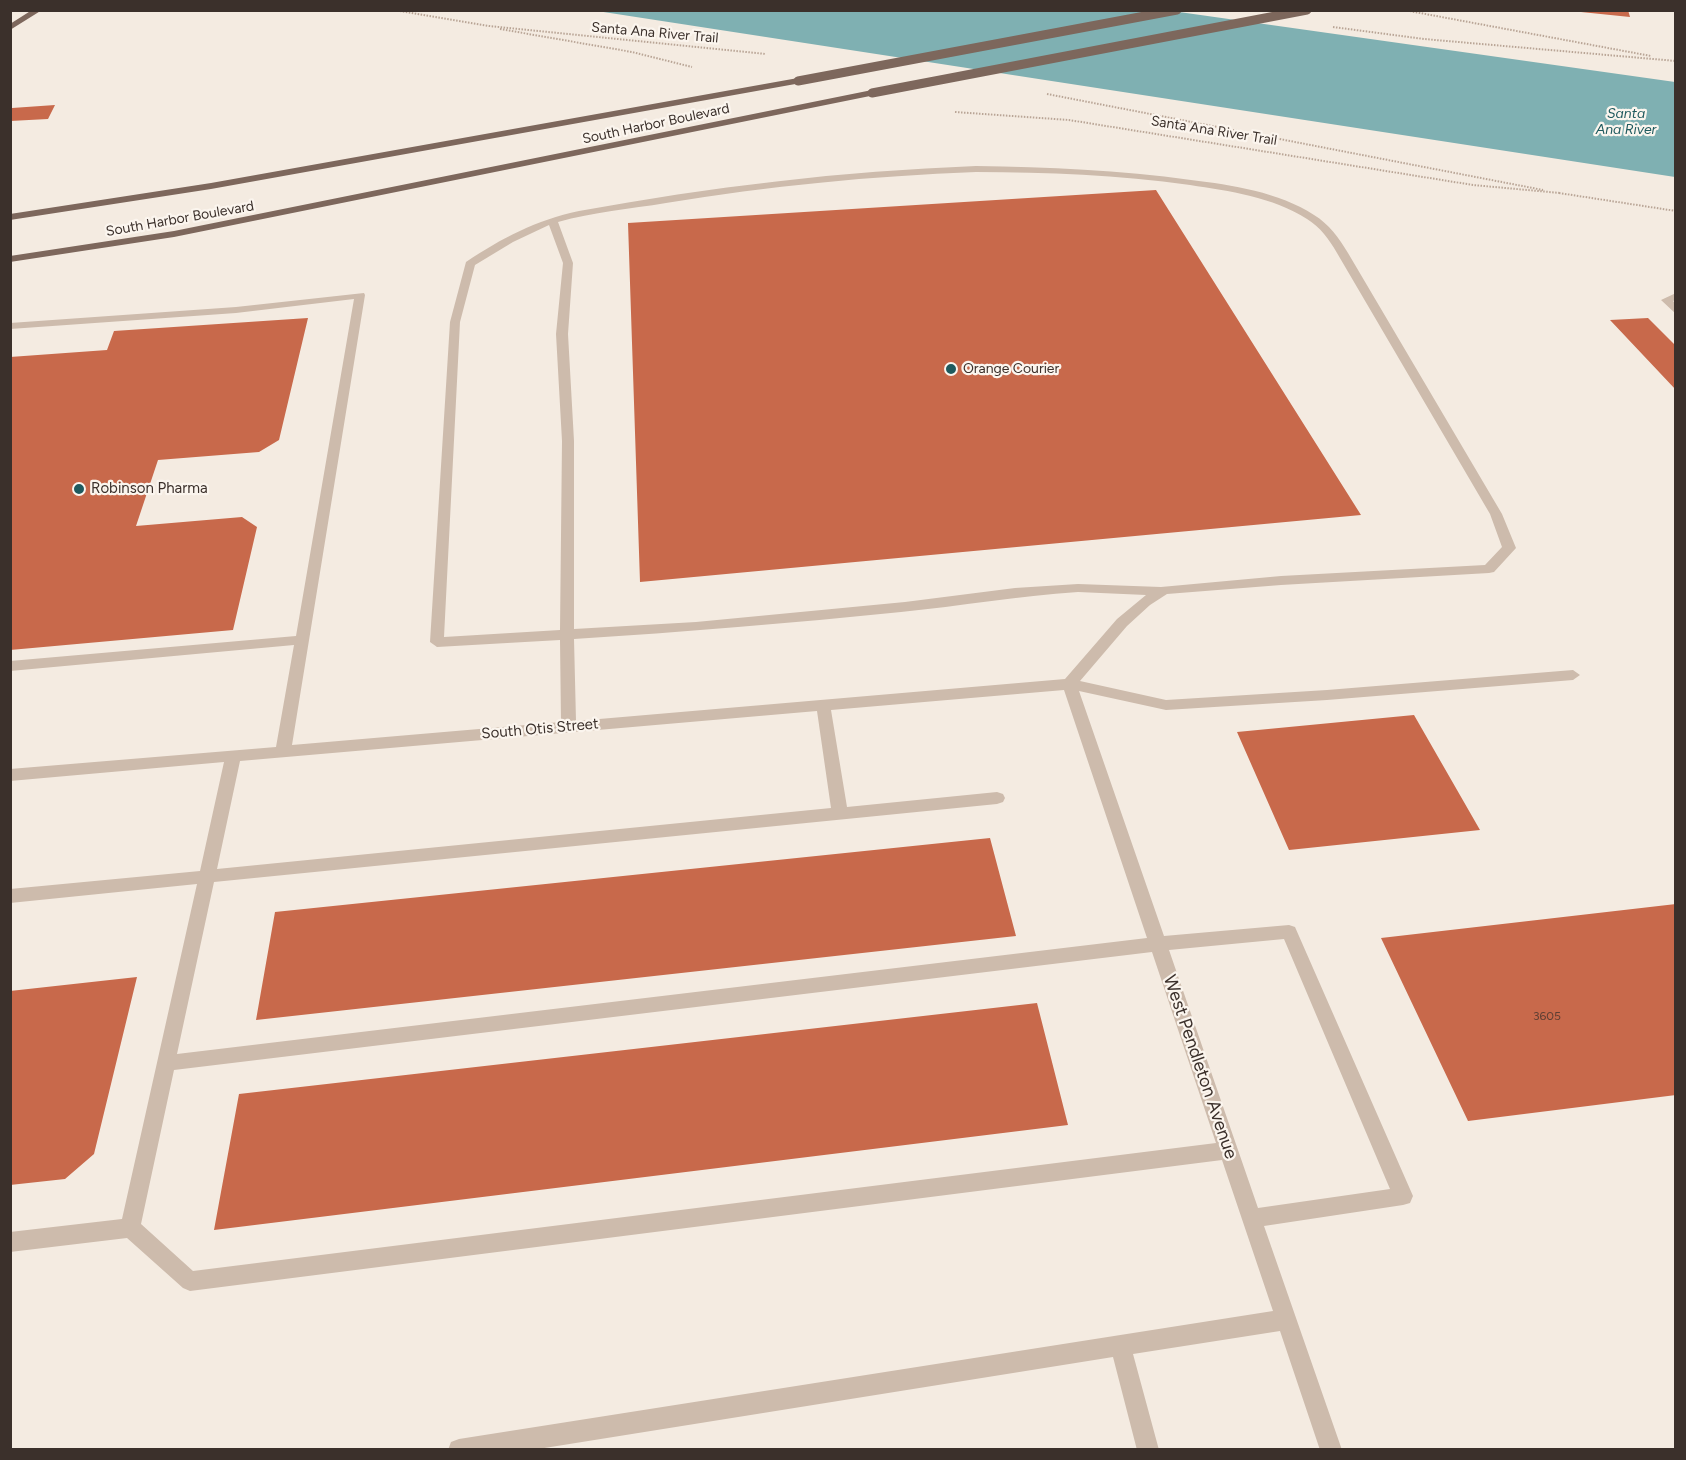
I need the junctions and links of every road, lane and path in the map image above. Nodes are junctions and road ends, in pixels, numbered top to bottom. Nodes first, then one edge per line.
1 (38, 10) edge
2 (394, 10) edge
3 (1177, 10) edge
4 (1306, 10) edge
5 (1404, 10) edge
6 (489, 26) junction
7 (1332, 26) dead end
8 (10, 27) edge
9 (774, 55) dead end
10 (1675, 61) edge
11 (692, 67) dead end
12 (1041, 93) dead end
13 (949, 111) dead end
14 (1560, 193) junction
15 (1676, 211) edge
16 (10, 217) edge
17 (552, 220) junction
18 (10, 259) edge
19 (1676, 296) edge
20 (1676, 311) edge
21 (10, 326) edge
22 (1160, 591) junction
23 (567, 635) junction
24 (302, 640) junction
25 (10, 666) edge
26 (1573, 675) dead end
27 (1069, 684) junction
28 (823, 705) junction
29 (569, 727) junction
30 (283, 752) junction
31 (233, 756) junction
32 (10, 775) edge
33 (997, 798) dead end
34 (840, 813) junction
35 (207, 876) junction
36 (10, 896) edge
37 (1158, 944) junction
38 (165, 1063) junction
39 (1229, 1150) junction
40 (1252, 1218) junction
41 (130, 1228) junction
42 (10, 1242) edge
43 (1287, 1319) junction
44 (1120, 1345) junction
45 (459, 1449) edge
46 (1148, 1449) edge
47 (1332, 1449) edge

1 - 8 main road
2 - 6 path, Santa Ana River Trail
3 - 16 main road, South Harbor Boulevard, bridge
4 - 18 main road, South Harbor Boulevard, bridge
5 - 10 path
6 - 9 path, Santa Ana River Trail
6 - 11 path, Santa Ana River Trail
7 - 10 path
12 - 14 path, Santa Ana River Trail
13 - 14 path, Santa Ana River Trail
14 - 15 path, Santa Ana River Trail
17 - 22 street
17 - 23 street
17 - 23 street
19 - 20 street
21 - 24 street
22 - 23 street
22 - 27 street
23 - 29 street
24 - 25 street
24 - 30 street
26 - 27 street, South Otis Street
27 - 28 street, South Otis Street
27 - 37 street, West Pendleton Avenue
28 - 29 street, South Otis Street
28 - 34 street
29 - 30 street, South Otis Street
30 - 31 street, South Otis Street
31 - 32 street, South Otis Street
31 - 35 street
33 - 34 street
34 - 35 street
35 - 36 street
35 - 38 street
37 - 38 street
37 - 39 street, West Pendleton Avenue
37 - 40 street
38 - 41 street
39 - 40 street, West Pendleton Avenue
39 - 41 street
40 - 43 street, West Pendleton Avenue
41 - 42 street
43 - 44 street
43 - 47 street, West Pendleton Avenue
44 - 45 street
44 - 46 street

